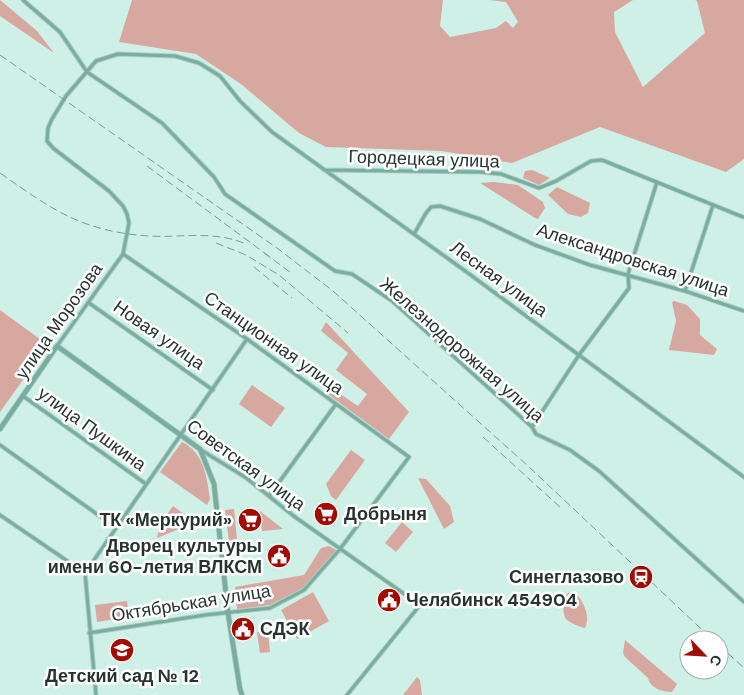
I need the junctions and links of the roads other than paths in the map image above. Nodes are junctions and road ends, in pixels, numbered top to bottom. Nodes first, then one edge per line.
1 (23, 0) edge
2 (87, 72) junction
3 (324, 170) junction
4 (657, 182) junction
5 (713, 205) junction
6 (743, 216) edge
7 (744, 222) edge
8 (414, 234) junction
9 (123, 254) junction
10 (628, 274) junction
11 (686, 291) junction
12 (88, 303) junction
13 (744, 311) edge
14 (247, 339) junction
15 (57, 346) junction
16 (579, 355) junction
17 (213, 390) junction
18 (23, 396) junction
19 (336, 404) junction
20 (532, 427) junction
21 (0, 429) edge
22 (181, 434) junction
23 (0, 445) edge
24 (200, 449) junction
25 (409, 457) joint
26 (744, 477) edge
27 (146, 484) junction
28 (269, 496) junction
29 (0, 515) edge
30 (115, 527) junction
31 (340, 549) junction
32 (85, 573) junction
33 (744, 602) edge
34 (228, 613) junction
35 (90, 633) junction
36 (96, 695) edge
37 (242, 695) edge
38 (347, 695) edge

1 - 2 street
2 - 3 street, Лесная улица
2 - 9 street, Лесная улица
2 - 20 street, Железнодорожная улица
3 - 4 street, Городецкая улица
3 - 8 street, Лесная улица
4 - 5 street, Городецкая улица
4 - 10 street
5 - 6 street, Городецкая улица
5 - 11 street
6 - 7 street
8 - 10 street, Александровская улица
8 - 16 street, Лесная улица
9 - 12 street, улица Морозова
9 - 14 street, Станционная улица
10 - 11 street, Александровская улица
10 - 16 street
11 - 13 street, Александровская улица
12 - 15 street, улица Морозова
12 - 17 street, Новая улица
14 - 17 street
14 - 19 street, Станционная улица
15 - 18 street, улица Морозова
15 - 22 street, Советская улица
16 - 20 street
16 - 26 street, Лесная улица
17 - 22 street
18 - 21 street, улица Морозова
18 - 27 street, улица Пушкина
19 - 25 street, Станционная улица
19 - 28 street
20 - 33 street, Железнодорожная улица
22 - 24 street, Советская улица
22 - 27 street
23 - 30 street
24 - 28 street, Советская улица
24 - 34 street
25 - 31 street, Октябрьская улица
27 - 30 street
28 - 31 street, Советская улица
29 - 32 street
30 - 32 street
31 - 34 street, Октябрьская улица
31 - 38 street, Советская улица
32 - 35 street
34 - 35 street, Октябрьская улица
34 - 37 street
35 - 36 street

